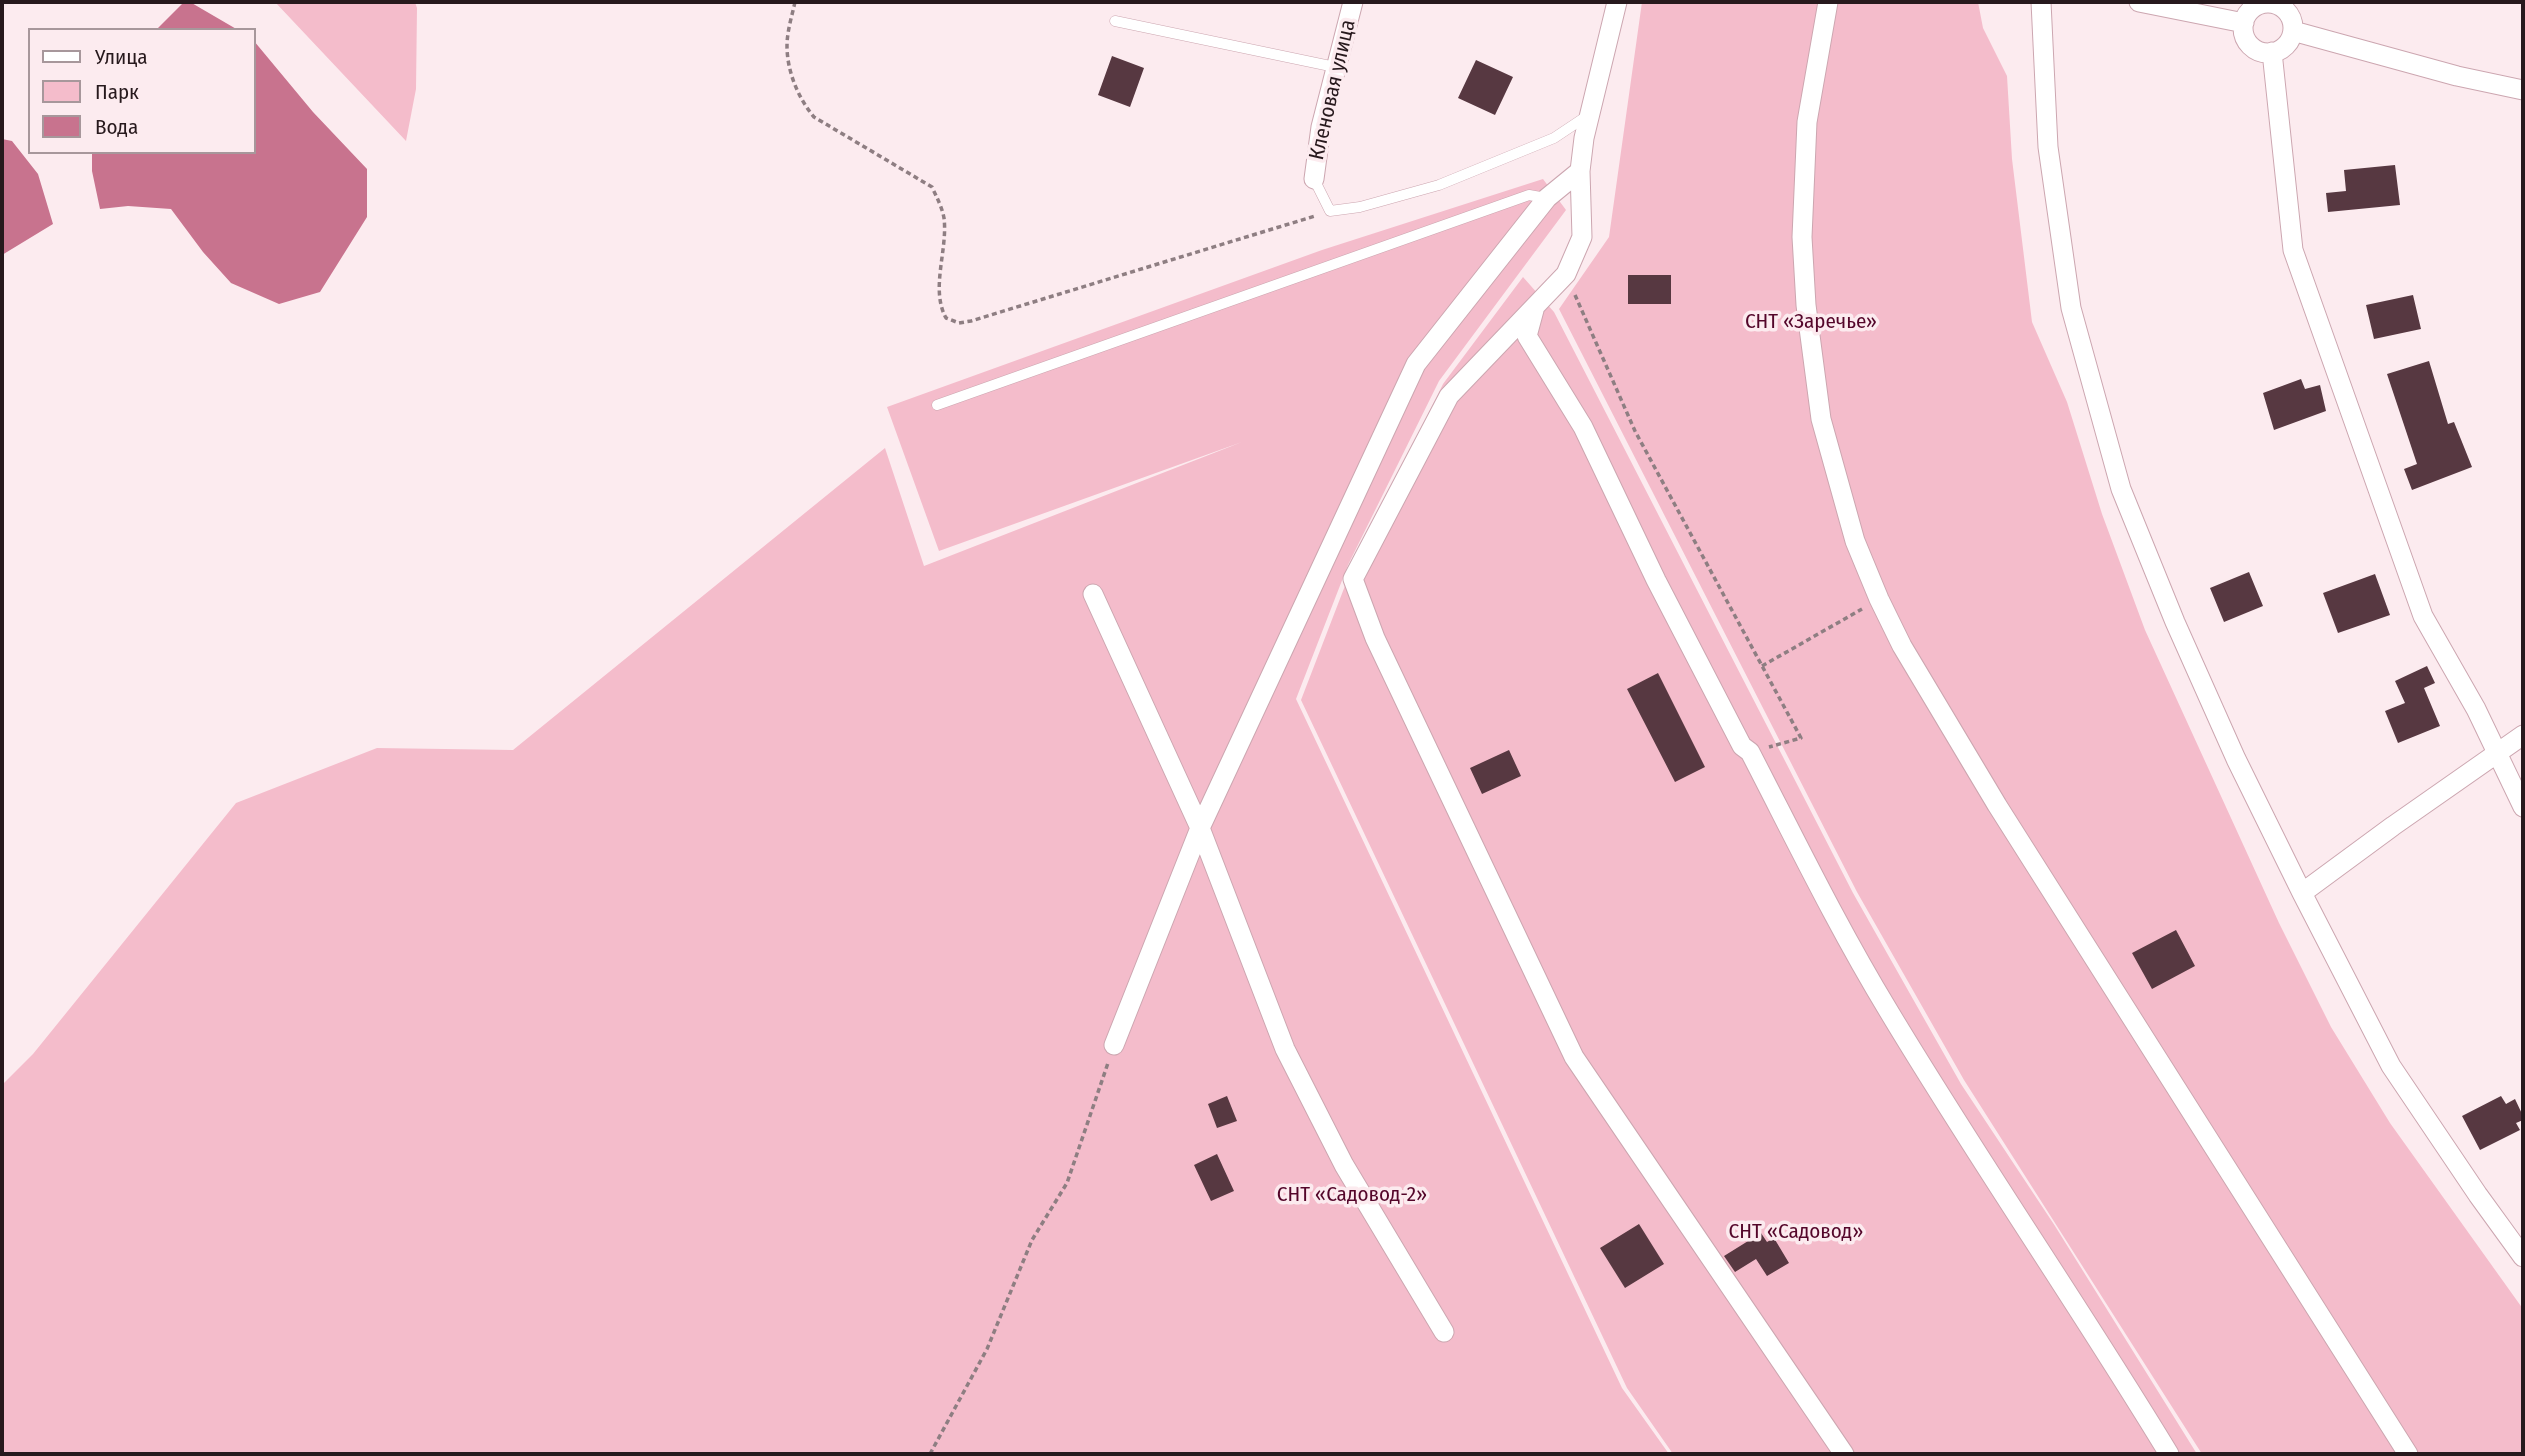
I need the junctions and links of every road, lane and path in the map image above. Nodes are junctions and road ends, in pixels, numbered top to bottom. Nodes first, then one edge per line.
1 (795, 2) edge
2 (1353, 2) edge
3 (1617, 2) edge
4 (1828, 2) edge
5 (2041, 2) edge
6 (2139, 2) edge
7 (2276, 3) edge
8 (1115, 20) dead end
9 (2244, 23) junction
10 (2293, 31) junction
11 (2272, 52) junction
12 (1335, 67) junction
13 (2523, 90) edge
14 (1590, 113) junction
15 (1580, 171) junction
16 (1314, 179) joint
17 (1547, 198) junction
18 (1330, 211) junction
19 (1566, 274) junction
20 (1536, 303) junction
21 (937, 405) dead end
22 (1093, 594) dead end
23 (1879, 599) junction
24 (1762, 667) junction
25 (2523, 735) edge
26 (1750, 752) junction
27 (2497, 754) junction
28 (2523, 807) edge
29 (1200, 828) junction
30 (2302, 893) junction
31 (1114, 1045) joint
32 (2523, 1257) edge
33 (1444, 1332) dead end
34 (930, 1454) edge
35 (1844, 1454) edge
36 (2169, 1454) edge
37 (2408, 1454) edge

1 - 18 path
2 - 12 street, Кленовая улица
3 - 14 street
4 - 23 street
5 - 30 street
6 - 9 street
7 - 9 street
7 - 10 street
8 - 12 lane
9 - 11 street
10 - 11 street
10 - 13 street
11 - 27 street
12 - 16 street, Кленовая улица
14 - 15 street
14 - 18 lane
15 - 17 street
15 - 19 street
16 - 18 lane
17 - 21 lane
17 - 29 street
19 - 20 street
19 - 24 path
20 - 26 street
20 - 35 street
22 - 29 street
23 - 24 path
23 - 37 street
24 - 26 path
25 - 27 street
26 - 36 street
27 - 28 street
27 - 30 street
29 - 31 street
29 - 33 street
30 - 32 street
31 - 34 path

